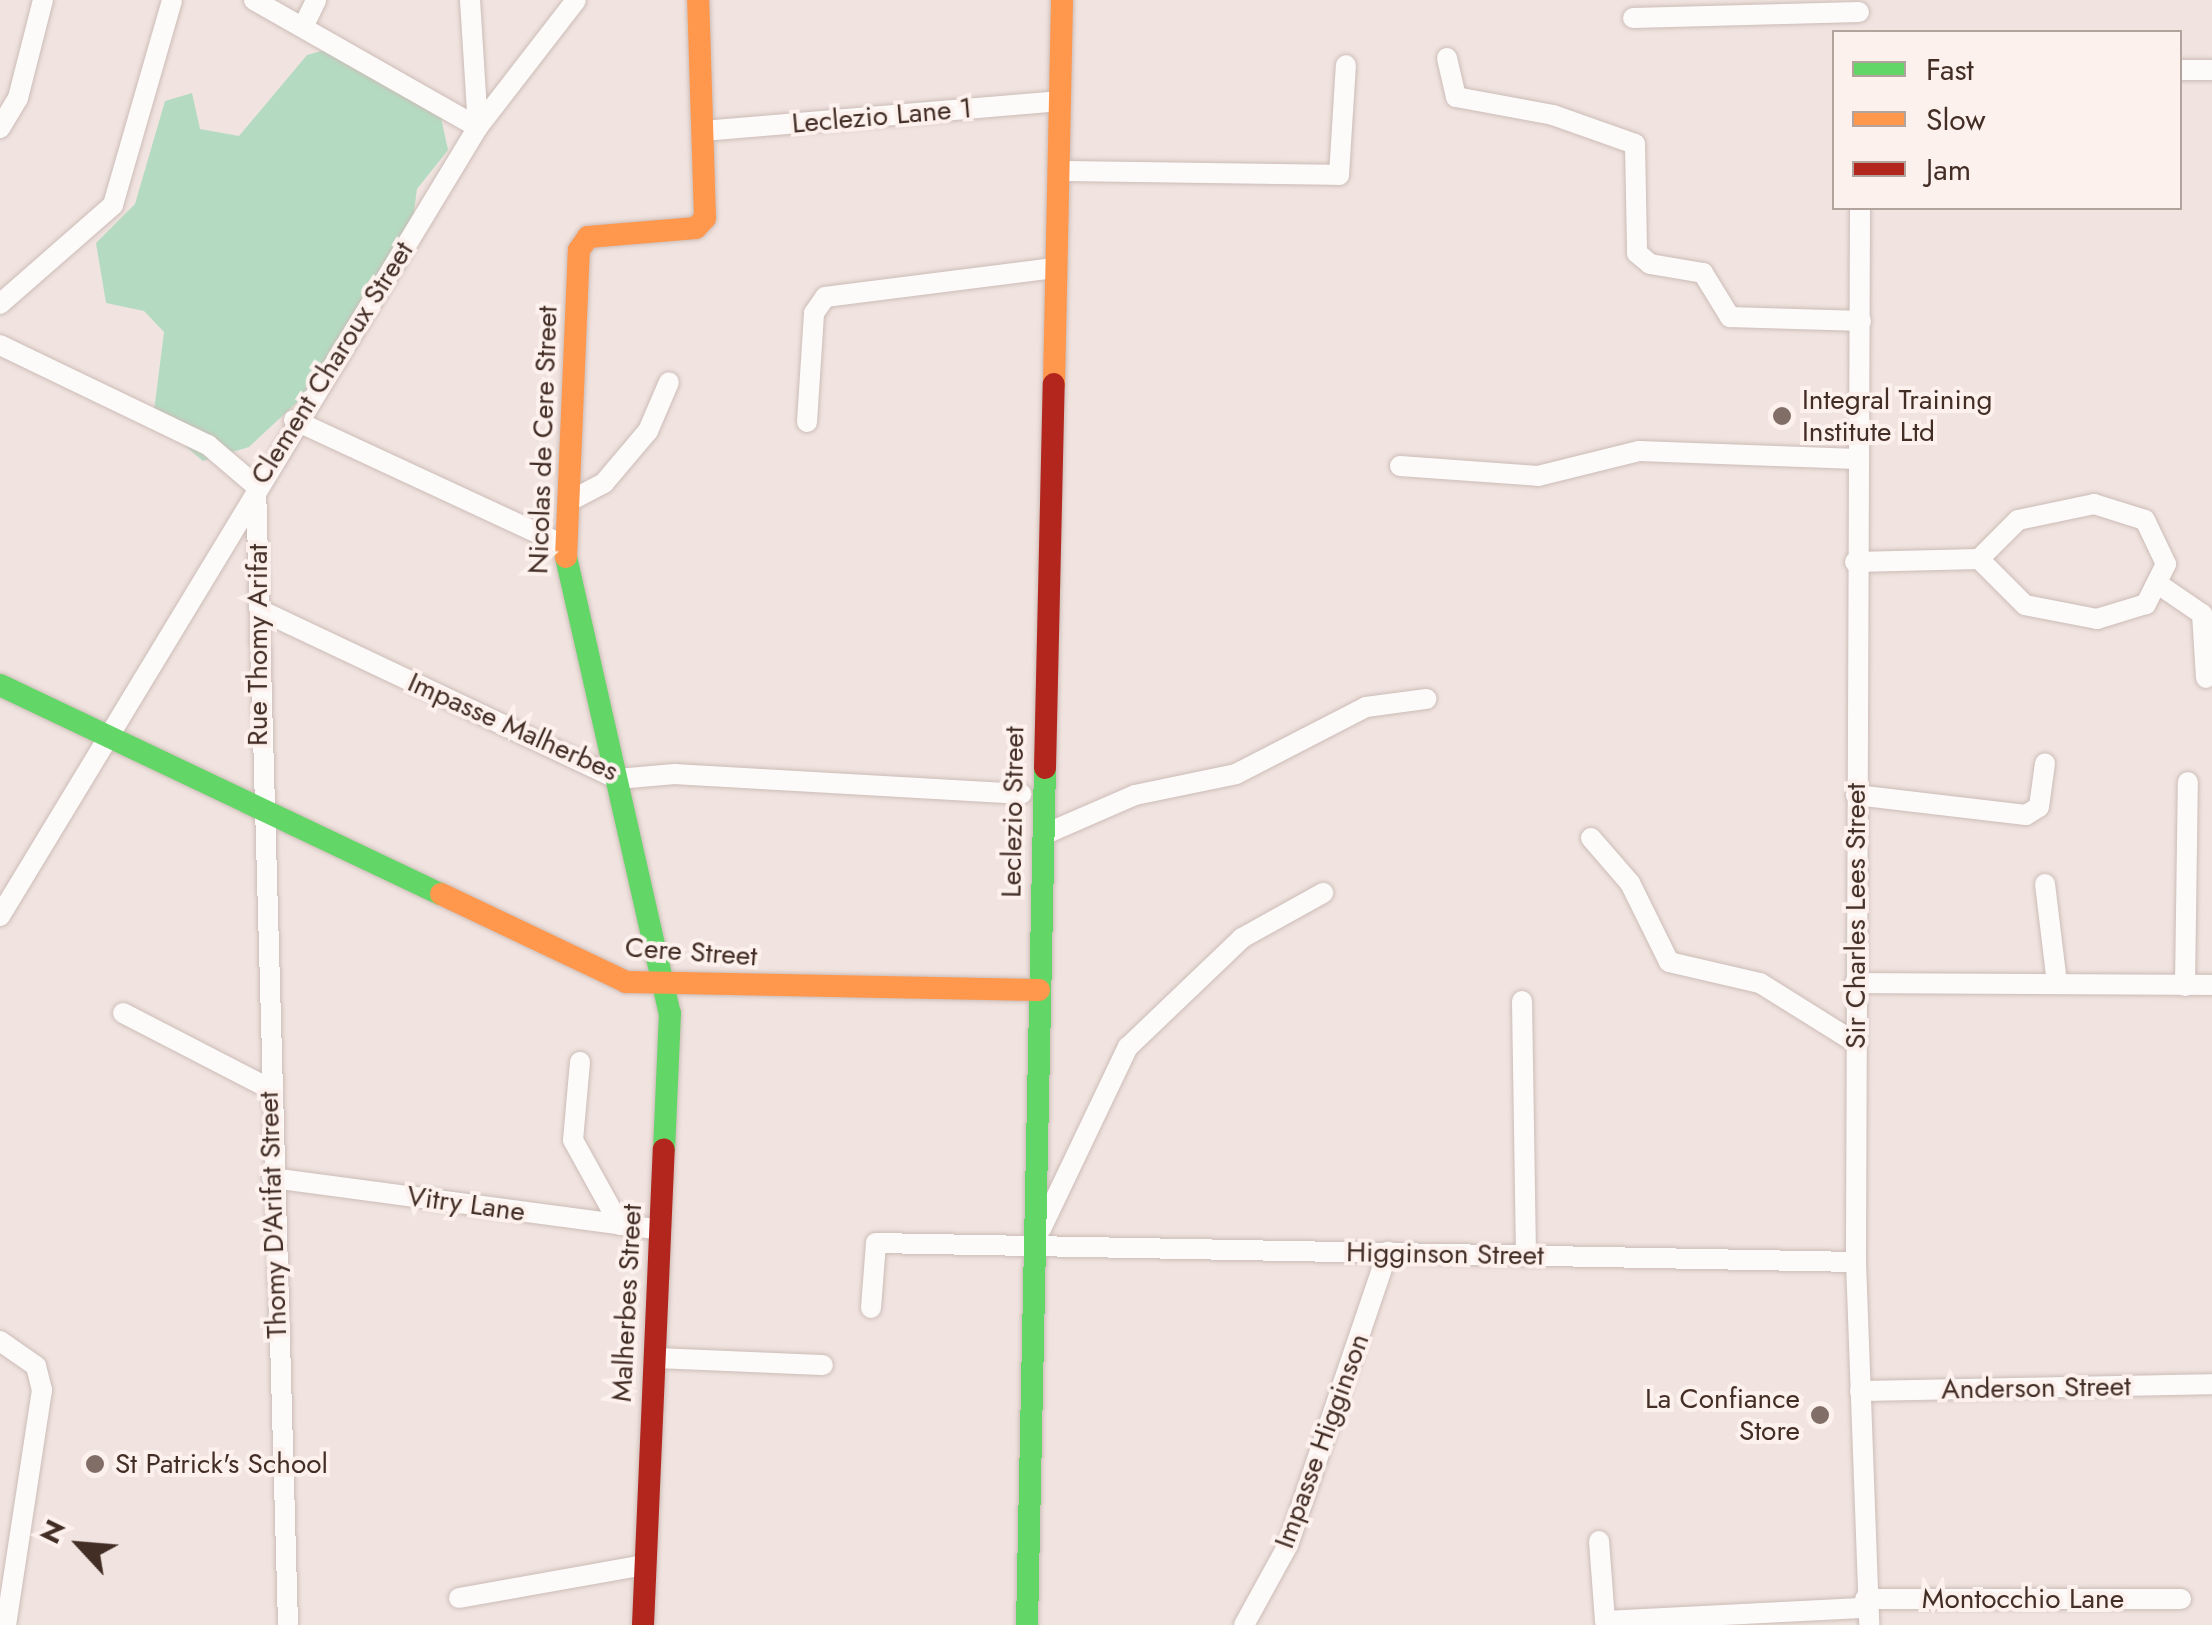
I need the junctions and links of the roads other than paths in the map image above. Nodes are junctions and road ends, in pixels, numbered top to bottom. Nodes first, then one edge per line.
1 (43, 0) edge
2 (172, 0) edge
3 (254, 0) edge
4 (316, 0) edge
5 (470, 0) edge
6 (576, 0) edge
7 (698, 0) edge
8 (1062, 0) edge
9 (1859, 15) edge
10 (1632, 18) dead end
11 (304, 26) junction
12 (1448, 58) dead end
13 (1346, 64) dead end
14 (2182, 70) edge
15 (2212, 70) edge
16 (1060, 101) junction
17 (478, 127) junction
18 (0, 128) edge
19 (704, 131) junction
20 (1058, 171) junction
21 (1860, 210) edge
22 (1056, 268) junction
23 (0, 304) edge
24 (1862, 321) junction
25 (0, 345) edge
26 (669, 382) dead end
27 (294, 420) junction
28 (807, 422) dead end
29 (1858, 458) junction
30 (1400, 466) dead end
31 (256, 486) junction
32 (568, 502) junction
33 (566, 546) junction
34 (1979, 559) junction
35 (1855, 562) junction
36 (2161, 586) junction
37 (260, 610) junction
38 (2206, 678) dead end
39 (0, 685) edge
40 (1426, 699) dead end
41 (105, 737) junction
42 (2045, 763) dead end
43 (618, 779) junction
44 (2188, 782) dead end
45 (1021, 794) dead end
46 (1856, 794) junction
47 (258, 804) junction
48 (1043, 835) junction
49 (1591, 838) dead end
50 (2045, 884) dead end
51 (1323, 893) dead end
52 (0, 916) edge
53 (1855, 983) junction
54 (2057, 984) junction
55 (2212, 985) edge
56 (662, 986) junction
57 (2184, 986) junction
58 (1040, 990) junction
59 (1522, 1001) dead end
60 (124, 1014) dead end
61 (1856, 1043) junction
62 (580, 1062) dead end
63 (268, 1088) junction
64 (272, 1178) junction
65 (620, 1224) junction
66 (660, 1230) junction
67 (1034, 1245) junction
68 (1388, 1252) junction
69 (1526, 1256) junction
70 (1856, 1262) junction
71 (872, 1308) dead end
72 (0, 1340) edge
73 (655, 1358) junction
74 (823, 1365) dead end
75 (2212, 1384) edge
76 (1860, 1391) junction
77 (1599, 1541) dead end
78 (646, 1565) junction
79 (458, 1598) dead end
80 (2181, 1599) dead end
81 (1867, 1611) edge
82 (6, 1625) edge
83 (288, 1625) edge
84 (642, 1625) edge
85 (1026, 1625) edge
86 (1244, 1625) edge

1 - 18 street
2 - 23 street
3 - 11 street
4 - 11 street
5 - 17 street
6 - 17 street, Clement Charoux Street
7 - 19 street
8 - 16 street, Leclezio Street
9 - 10 street
11 - 17 street
12 - 24 street
13 - 20 street
14 - 15 street
16 - 19 street, Leclezio Lane 1
16 - 20 street, Leclezio Street
17 - 27 street, Clement Charoux Street
19 - 32 street, Nicolas de Cere Street
20 - 22 street, Leclezio Street
21 - 24 street, Sir Charles Lees Street
22 - 28 street
22 - 48 street, Leclezio Street
24 - 29 street, Sir Charles Lees Street
25 - 31 street
26 - 32 street
27 - 31 street, Clement Charoux Street
27 - 33 street
29 - 30 street
29 - 35 street, Sir Charles Lees Street
31 - 37 street, Rue Thomy Arifat
31 - 41 street, Clement Charoux Street
32 - 33 street, Nicolas de Cere Street
33 - 43 street, Nicolas de Cere Street
34 - 35 street
34 - 36 street
34 - 36 street
35 - 46 street, Sir Charles Lees Street
36 - 38 street
37 - 43 street, Impasse Malherbes
37 - 47 street, Rue Thomy Arifat
39 - 41 street, Cere Street
40 - 48 street
41 - 47 street, Cere Street
41 - 52 street, Clement Charoux Street
42 - 46 street
43 - 45 street, Impasse Malherbes
43 - 56 street, Nicolas de Cere Street
44 - 57 street
46 - 53 street, Sir Charles Lees Street
47 - 56 street, Cere Street
47 - 63 street, Thomy D'Arifat Street
48 - 58 street, Leclezio Street
49 - 61 street
50 - 54 street
51 - 67 street
53 - 54 street
53 - 61 street, Sir Charles Lees Street
54 - 57 street
55 - 57 street
56 - 58 street, Cere Street
56 - 66 street, Malherbes Street
58 - 67 street, Leclezio Street
59 - 69 street
60 - 63 street
61 - 70 street, Sir Charles Lees Street
62 - 65 street
63 - 64 street, Thomy D'Arifat Street
64 - 65 street, Vitry Lane
64 - 83 street, Thomy D'Arifat Street
65 - 66 street, Vitry Lane
66 - 73 street, Malherbes Street
67 - 68 street, Higginson Street
67 - 71 street, Higginson Street
67 - 85 street, Leclezio Street
68 - 69 street, Higginson Street
68 - 86 street, Impasse Higginson
69 - 70 street, Higginson Street
70 - 76 street, Sir Charles Lees Street
72 - 82 street
73 - 74 street
73 - 78 street, Malherbes Street
75 - 76 street, Anderson Street
76 - 81 street, Sir Charles Lees Street
77 - 81 street, Montocchio Lane
78 - 79 street
78 - 84 street, Malherbes Street
80 - 81 street, Montocchio Lane

